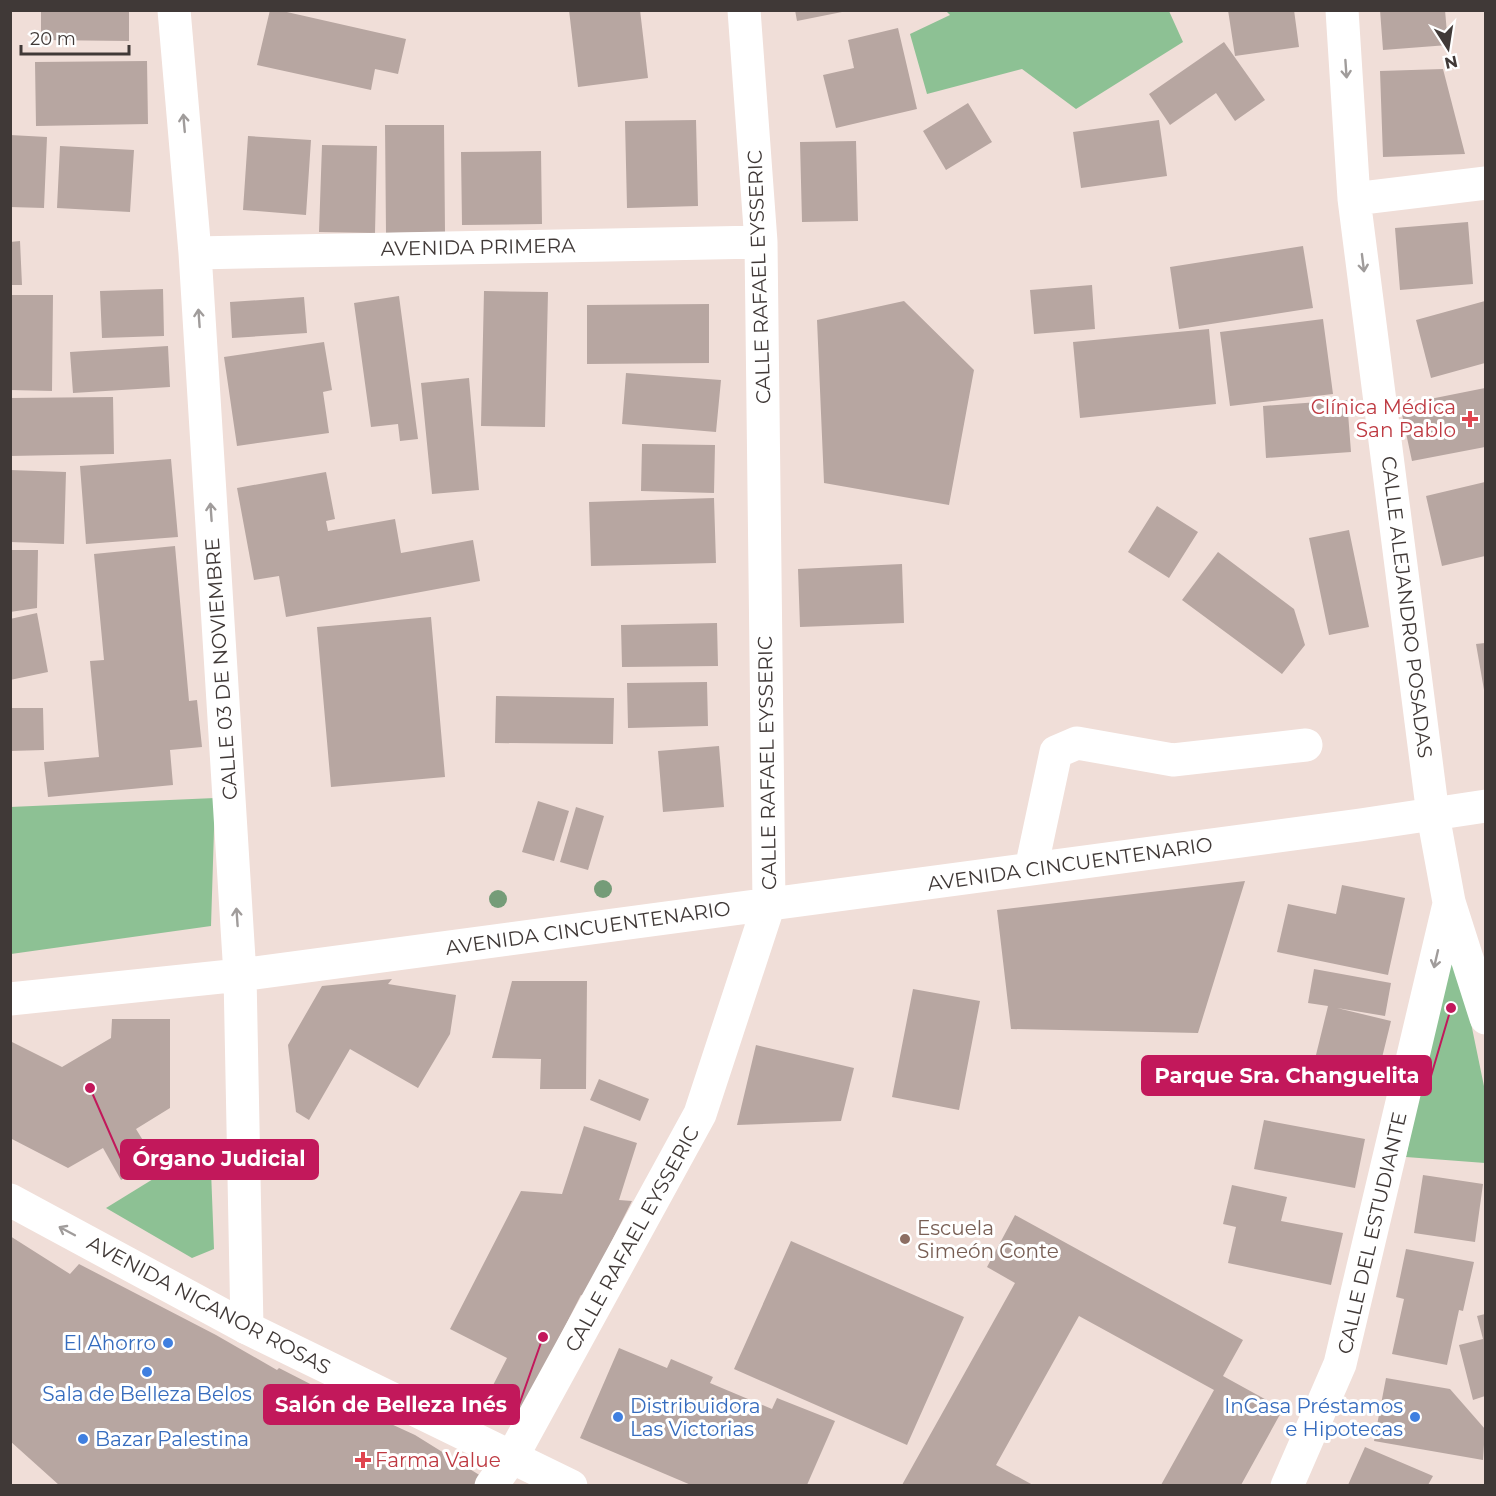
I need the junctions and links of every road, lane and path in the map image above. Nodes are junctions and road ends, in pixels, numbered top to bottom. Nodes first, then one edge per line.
1 (174, 10) edge
2 (744, 10) edge
3 (1342, 10) edge
4 (1485, 183) edge
5 (1354, 199) junction
6 (761, 242) junction
7 (195, 253) junction
8 (1306, 745) dead end
9 (1485, 806) edge
10 (1433, 815) junction
11 (1031, 869) junction
12 (1449, 902) junction
13 (769, 904) junction
14 (240, 975) junction
15 (10, 999) edge
16 (1485, 1018) edge
17 (10, 1200) edge
18 (248, 1328) junction
19 (512, 1457) junction
20 (492, 1485) edge
21 (572, 1485) edge
22 (1287, 1485) edge

7 -> 1 street, CALLE 03 DE NOVIEMBRE
2 - 6 street, CALLE RAFAEL EYSSERIC
3 -> 5 street, CALLE ALEJANDRO POSADAS
4 - 5 street
5 -> 10 street, CALLE ALEJANDRO POSADAS
6 - 7 street, AVENIDA PRIMERA
6 - 13 street, CALLE RAFAEL EYSSERIC
14 -> 7 street, CALLE 03 DE NOVIEMBRE
8 - 11 street
9 - 10 street, AVENIDA CINCUENTENARIO
10 - 11 street, AVENIDA CINCUENTENARIO
10 - 12 street, CALLE ALEJANDRO POSADAS
11 - 13 street, AVENIDA CINCUENTENARIO
12 - 16 street, CALLE ALEJANDRO POSADAS
12 -> 22 street, CALLE DEL ESTUDIANTE
13 - 14 street, AVENIDA CINCUENTENARIO
13 - 19 street, CALLE RAFAEL EYSSERIC
14 - 15 street, AVENIDA CINCUENTENARIO
14 - 18 street, CALLE 03 DE NOVIEMBRE
18 -> 17 street, AVENIDA NICANOR ROSAS
18 - 19 street, AVENIDA NICANOR ROSAS
19 - 20 street, CALLE RAFAEL EYSSERIC
19 - 21 street, AVENIDA NICANOR ROSAS

